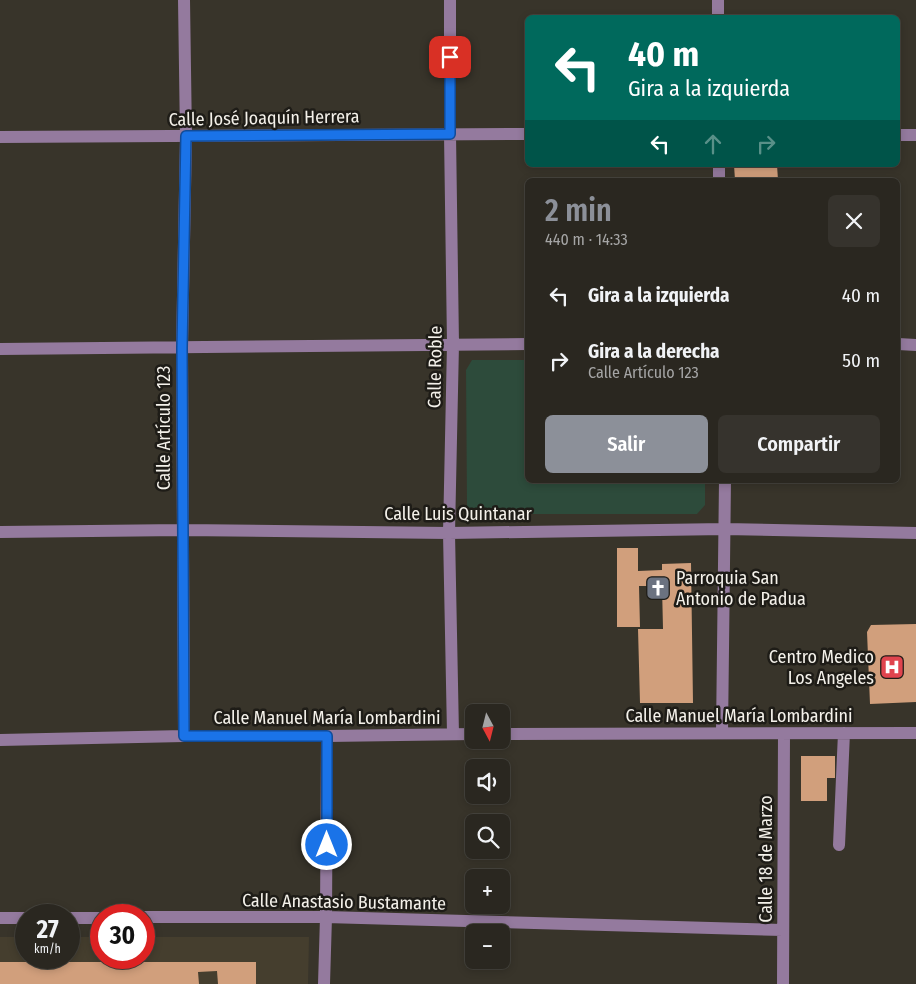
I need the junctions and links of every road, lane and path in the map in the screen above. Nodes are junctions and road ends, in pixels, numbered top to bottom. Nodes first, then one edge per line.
1 (184, 0) edge
2 (450, 0) edge
3 (718, 0) edge
4 (718, 15) edge
5 (450, 134) junction
6 (525, 134) edge
7 (900, 135) edge
8 (916, 135) edge
9 (186, 136) junction
10 (0, 137) edge
11 (454, 344) junction
12 (525, 344) edge
13 (900, 344) edge
14 (916, 344) edge
15 (0, 348) edge
16 (182, 348) junction
17 (725, 483) edge
18 (725, 529) junction
19 (182, 530) junction
20 (0, 532) edge
21 (916, 532) edge
22 (450, 533) junction
23 (722, 733) junction
24 (844, 733) junction
25 (916, 733) edge
26 (453, 734) junction
27 (465, 734) edge
28 (510, 734) edge
29 (784, 734) junction
30 (184, 736) junction
31 (327, 736) junction
32 (0, 740) edge
33 (839, 846) dead end
34 (326, 917) junction
35 (0, 918) edge
36 (15, 918) edge
37 (155, 918) edge
38 (783, 930) junction
39 (324, 984) edge
40 (783, 984) edge

1 - 9 street, Calle Artículo 123
2 - 5 street, Calle Roble
3 - 4 street
5 - 6 street, Calle José Joaquín Herrera
5 - 9 street, Calle José Joaquín Herrera
5 - 11 street, Calle Roble
7 - 8 street
9 - 10 street, Calle José Joaquín Herrera
9 - 16 street, Calle Artículo 123
11 - 12 street
11 - 16 street
11 - 22 street, Calle Roble
13 - 14 street
15 - 16 street
16 - 19 street, Calle Artículo 123
17 - 18 street
18 - 21 street, Calle Luis Quintanar
18 - 22 street, Calle Luis Quintanar
18 - 23 street
19 - 20 street, Calle Luis Quintanar
19 - 22 street, Calle Luis Quintanar
19 - 30 street, Calle Artículo 123
22 - 26 street, Calle Roble
23 - 28 street, Calle Manuel María Lombardini
23 - 29 street, Calle Manuel María Lombardini
24 - 25 street, Calle Manuel María Lombardini
24 - 29 street, Calle Manuel María Lombardini
24 - 33 street
26 - 27 street, Calle Manuel María Lombardini
26 - 31 street, Calle Manuel María Lombardini
29 - 38 street, Calle 18 de Marzo
30 - 31 street, Calle Manuel María Lombardini
30 - 32 street, Calle Manuel María Lombardini
31 - 34 street
34 - 37 street, Calle Anastasio Bustamante
34 - 38 street, Calle Anastasio Bustamante
34 - 39 street
35 - 36 street
38 - 40 street, Calle 18 de Marzo

